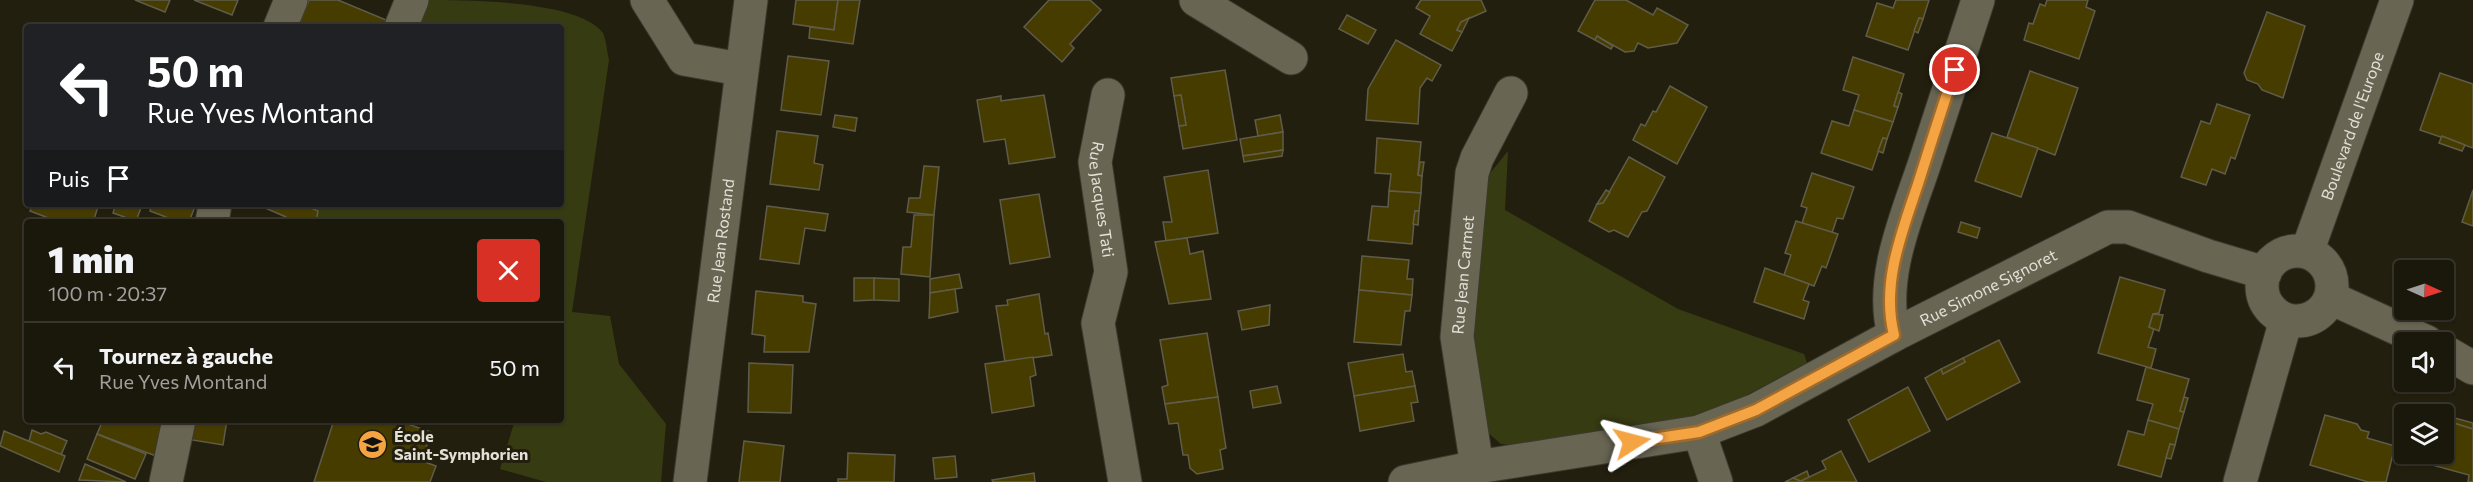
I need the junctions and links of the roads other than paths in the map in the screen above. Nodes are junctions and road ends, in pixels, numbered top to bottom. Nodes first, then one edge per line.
1 (291, 0) edge
2 (412, 0) edge
3 (646, 0) edge
4 (751, 0) edge
5 (1196, 0) edge
6 (1978, 0) edge
7 (2397, 0) edge
8 (281, 24) edge
9 (403, 24) edge
10 (1291, 58) dead end
11 (740, 69) junction
12 (1511, 93) dead end
13 (1108, 95) dead end
14 (2307, 252) junction
15 (2265, 273) junction
16 (2331, 297) junction
17 (2286, 320) junction
18 (2406, 332) edge
19 (1894, 335) junction
20 (2454, 357) edge
21 (2473, 368) edge
22 (178, 423) edge
23 (1699, 432) junction
24 (1477, 466) junction
25 (166, 482) edge
26 (690, 482) edge
27 (1125, 482) edge
28 (1405, 482) edge
29 (1716, 482) edge
30 (2240, 482) edge

1 - 8 street
2 - 9 street
3 - 11 street
4 - 11 street, Rue Jean Rostand
5 - 10 street
6 - 19 street
7 - 14 street, Boulevard de l'Europe
11 - 26 street, Rue Jean Rostand
12 - 24 street, Rue Jean Carmet
13 - 27 street, Rue Jacques Tati
14 - 15 street
14 - 16 street
15 - 17 street
15 - 19 street, Rue Simone Signoret
16 - 17 street
16 - 18 street
17 - 30 street
19 - 23 street, Rue Simone Signoret
20 - 21 street
22 - 25 street
23 - 24 street, Rue Simone Signoret
23 - 29 street
24 - 28 street, Rue Simone Signoret

